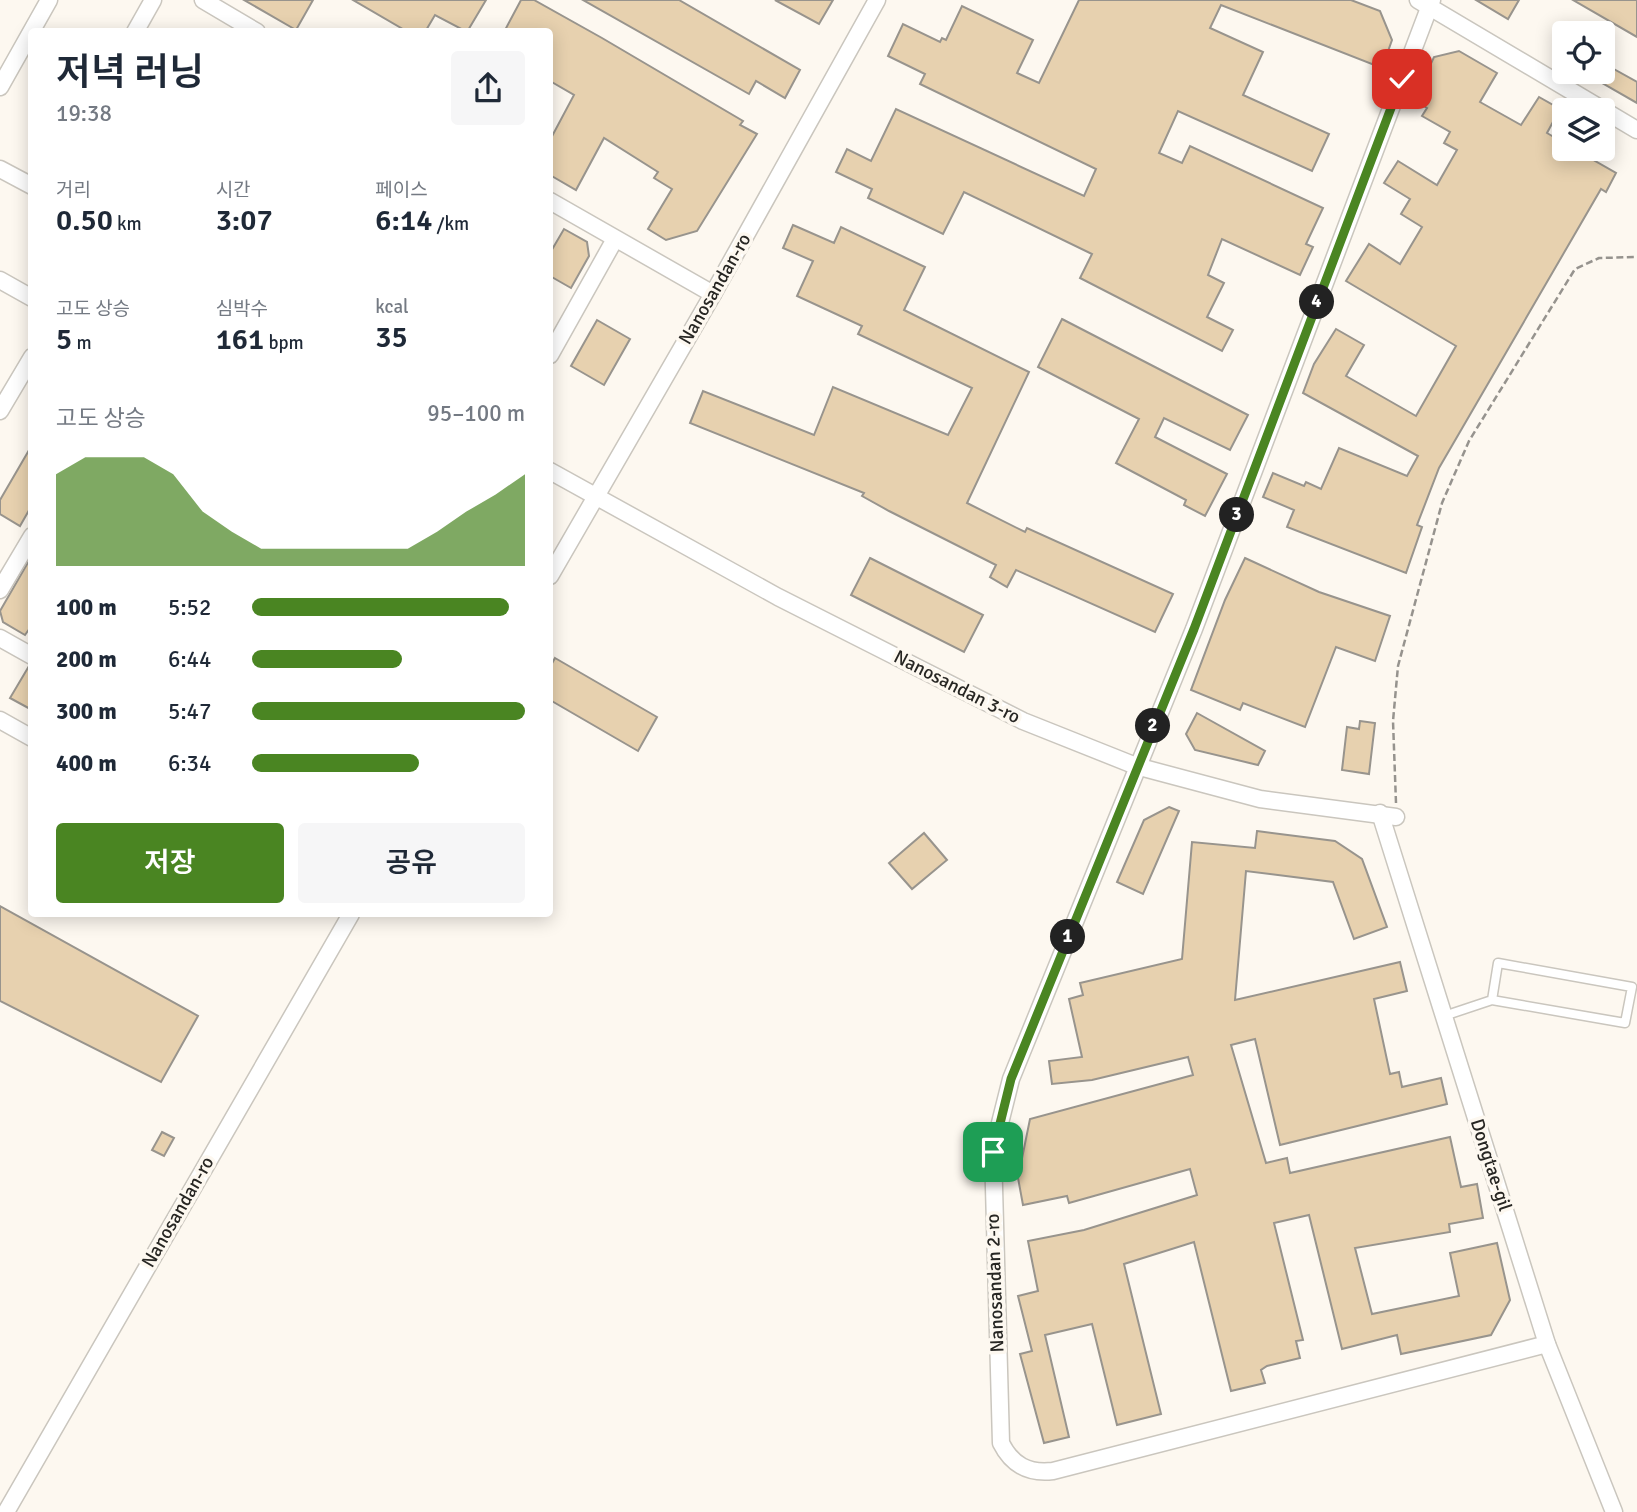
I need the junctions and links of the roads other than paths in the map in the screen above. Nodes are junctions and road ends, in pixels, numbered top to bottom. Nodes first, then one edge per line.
1 (49, 0) edge
2 (153, 0) edge
3 (203, 0) edge
4 (877, 0) edge
5 (1427, 2) edge
6 (33, 28) edge
7 (137, 28) edge
8 (250, 28) edge
9 (28, 38) edge
10 (0, 88) edge
11 (1637, 130) edge
12 (0, 169) edge
13 (28, 184) edge
14 (553, 203) edge
15 (615, 239) junction
16 (0, 280) edge
17 (713, 294) junction
18 (28, 296) edge
19 (553, 350) edge
20 (28, 364) edge
21 (0, 411) edge
22 (553, 473) edge
23 (596, 497) junction
24 (28, 543) edge
25 (553, 571) edge
26 (0, 590) edge
27 (0, 638) edge
28 (28, 654) edge
29 (0, 720) edge
30 (28, 736) edge
31 (1136, 766) junction
32 (1388, 815) joint
33 (345, 917) edge
34 (1492, 1000) junction
35 (1444, 1016) junction
36 (1548, 1344) junction
37 (6, 1512) edge
38 (1614, 1512) edge

1 - 6 street
2 - 7 street
3 - 8 street
4 - 17 street, Nanosandan-ro
5 - 11 street
5 - 31 street, Nanosandan 2-ro
9 - 10 street
12 - 13 street
14 - 15 street
15 - 17 street
15 - 19 street
16 - 18 street
17 - 23 street, Nanosandan-ro
20 - 21 street
22 - 23 street, Nanosandan 3-ro
23 - 25 street, Nanosandan-ro
23 - 31 street, Nanosandan 3-ro
24 - 26 street
27 - 28 street
29 - 30 street
31 - 32 street, Nanosandan 3-ro
31 - 36 street, Nanosandan 2-ro
32 - 35 street, Dongtae-gil
33 - 37 street, Nanosandan-ro
34 - 34 lane
34 - 35 lane
35 - 36 street, Dongtae-gil
36 - 38 street, Dongtae-gil

